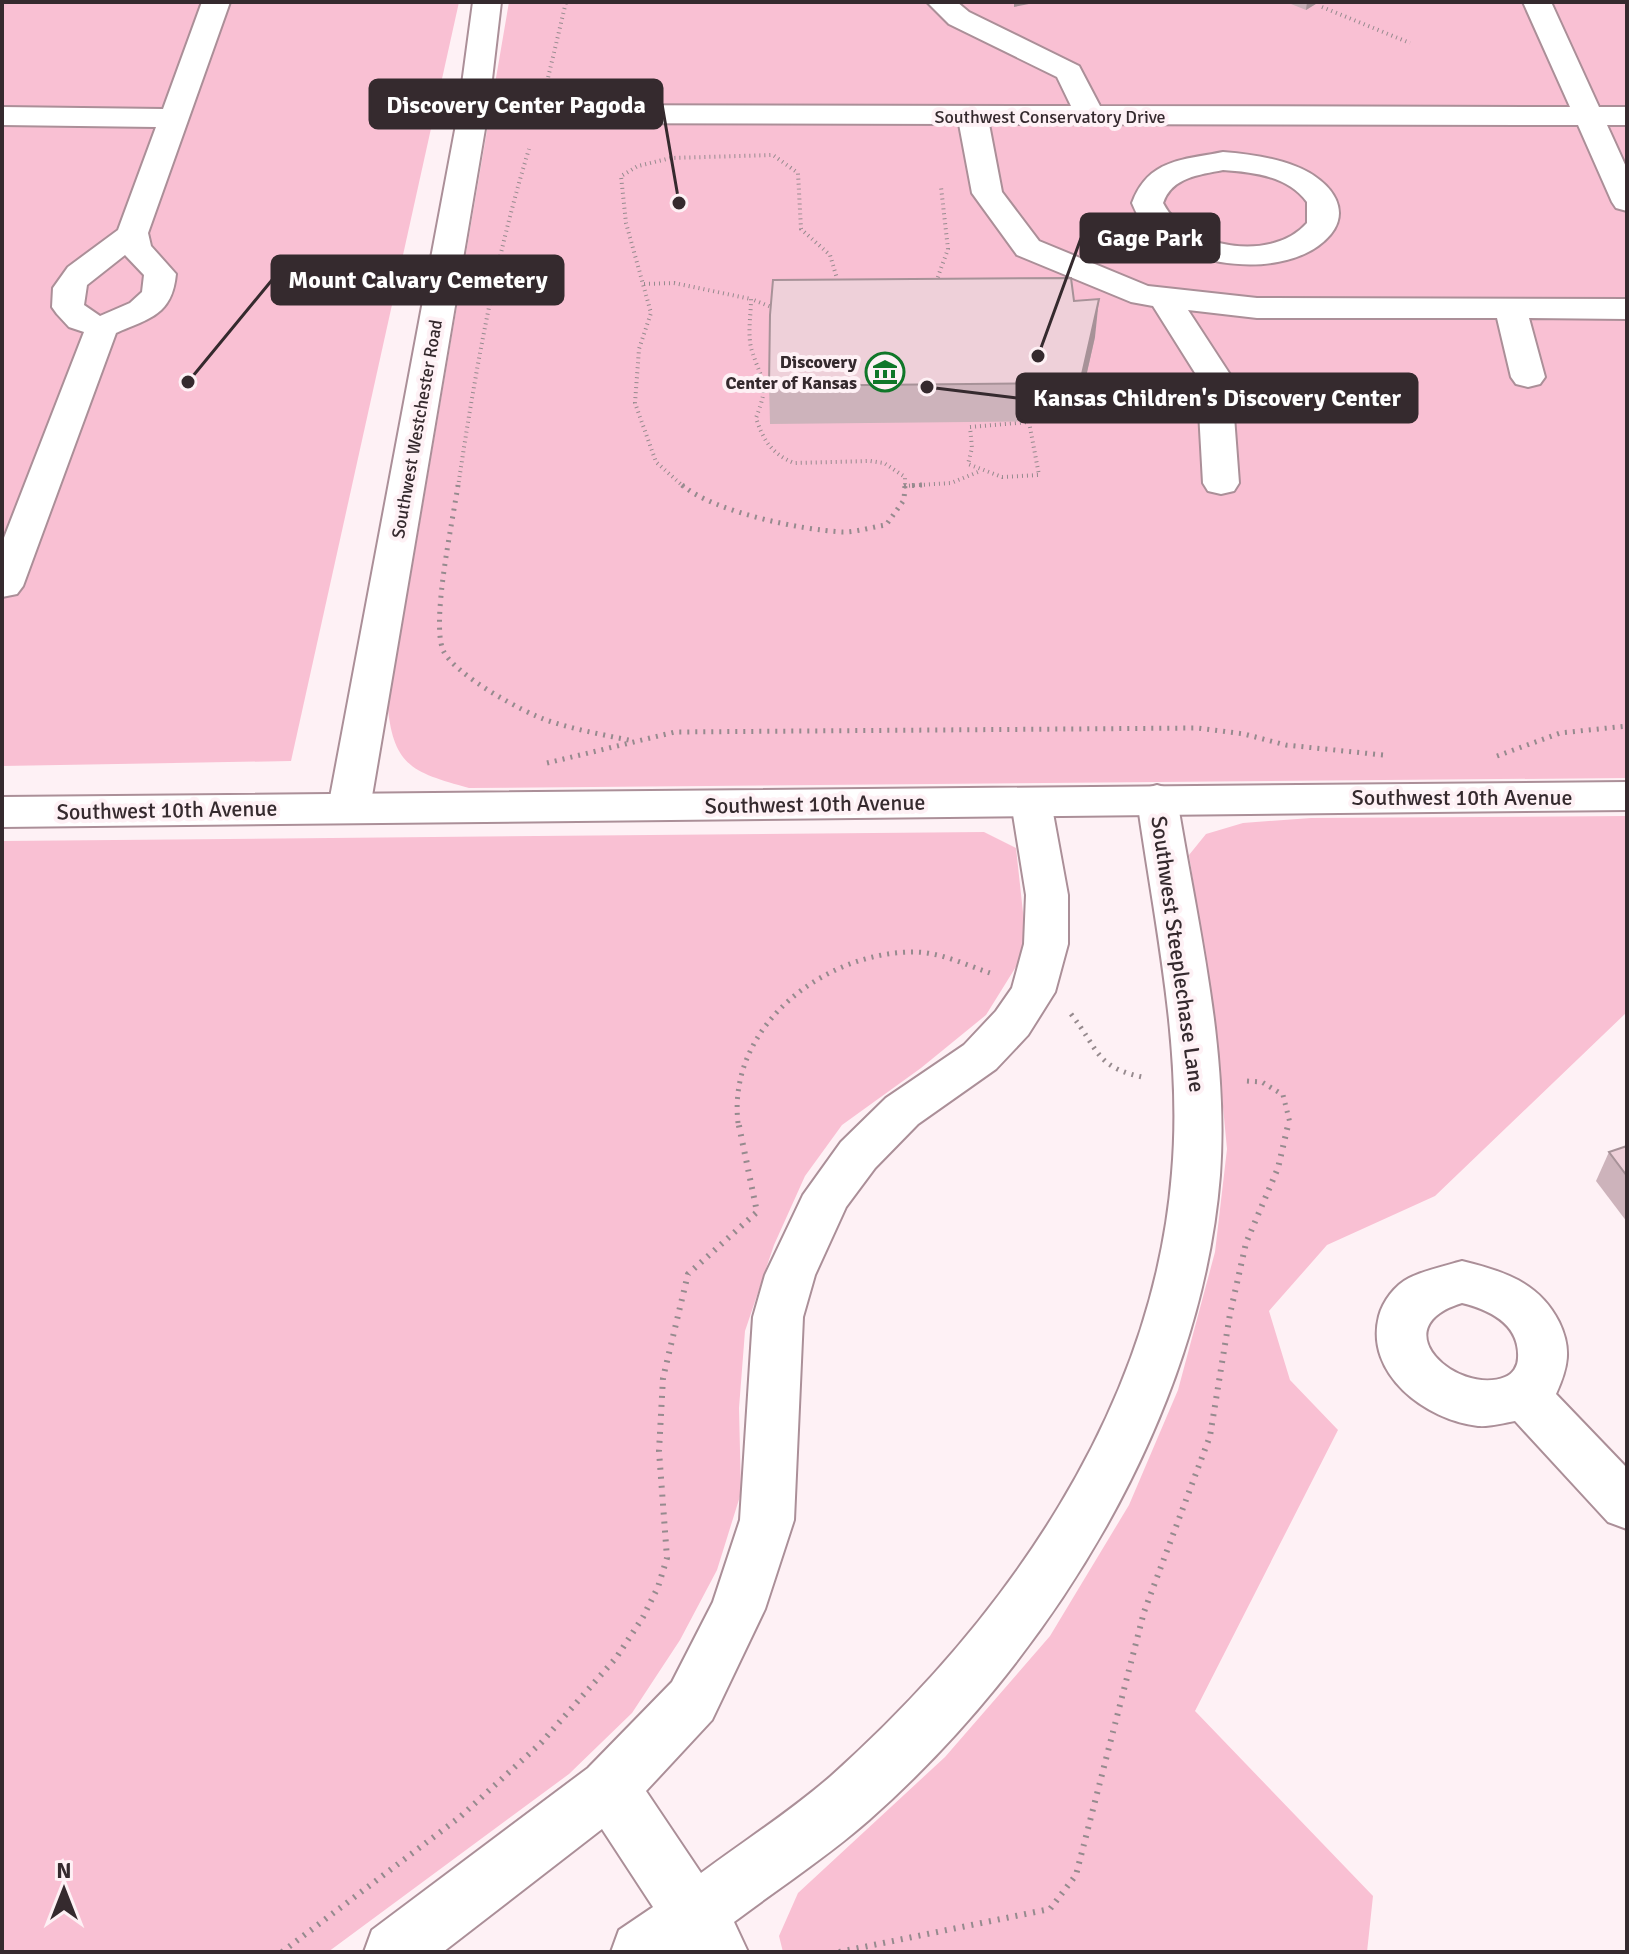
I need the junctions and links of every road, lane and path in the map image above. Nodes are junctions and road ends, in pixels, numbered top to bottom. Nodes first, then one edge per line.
1 (216, 2) edge
2 (487, 2) edge
3 (566, 2) edge
4 (941, 2) edge
5 (1537, 2) edge
6 (1322, 7) dead end
7 (1410, 43) dead end
8 (473, 114) junction
9 (539, 115) junction
10 (2, 116) edge
11 (1588, 116) junction
12 (1627, 116) edge
13 (1090, 117) junction
14 (1239, 117) junction
15 (174, 118) junction
16 (973, 118) junction
17 (1253, 164) junction
18 (939, 176) dead end
19 (1627, 202) edge
20 (132, 233) junction
21 (644, 284) junction
22 (831, 293) edge
23 (932, 294) edge
24 (1164, 298) junction
25 (751, 299) junction
26 (777, 309) edge
27 (1627, 309) edge
28 (1511, 311) junction
29 (102, 327) junction
30 (1528, 377) dead end
31 (978, 472) junction
32 (1221, 483) dead end
33 (904, 486) junction
34 (4, 586) dead end
35 (1627, 726) edge
36 (634, 741) junction
37 (1392, 756) dead end
38 (1483, 756) dead end
39 (539, 765) dead end
40 (1627, 796) edge
41 (1157, 799) junction
42 (1031, 802) junction
43 (349, 808) junction
44 (2, 812) edge
45 (996, 975) dead end
46 (1062, 1008) dead end
47 (1156, 1079) dead end
48 (1240, 1080) dead end
49 (1524, 1395) dead end
50 (1627, 1505) edge
51 (609, 1788) junction
52 (706, 1934) edge
53 (282, 1952) edge
54 (394, 1952) edge
55 (641, 1952) edge
56 (839, 1952) edge

1 - 15 street
2 - 8 street, Southwest Westchester Road
3 - 9 path
4 - 13 street
5 - 11 street
6 - 7 path
8 - 9 street, Southwest Conservatory Drive
8 - 43 street, Southwest Westchester Road
9 - 16 street, Southwest Conservatory Drive
9 - 36 path
10 - 15 street
11 - 12 street, Southwest Conservatory Drive
11 - 14 street, Southwest Conservatory Drive
11 - 19 street
13 - 14 street, Southwest Conservatory Drive
13 - 16 street, Southwest Conservatory Drive
14 - 17 street
15 - 20 street
16 - 24 street
17 - 17 street
18 - 23 path
20 - 29 street
20 - 29 street
21 - 22 path
21 - 25 path
21 - 33 path
24 - 28 street
24 - 32 street
25 - 26 path
25 - 33 path
27 - 28 street
28 - 30 street
29 - 34 street
31 - 31 path
31 - 33 path
35 - 38 path
36 - 37 path
36 - 39 path
40 - 41 street, Southwest 10th Avenue
41 - 42 street, Southwest 10th Avenue
41 - 52 street, Southwest Steeplechase Lane
42 - 43 street, Southwest 10th Avenue
42 - 51 street
43 - 44 street, Southwest 10th Avenue
45 - 53 path
46 - 47 path
48 - 56 path
49 - 50 street
51 - 52 street
51 - 54 street
52 - 55 street, Southwest Steeplechase Lane

